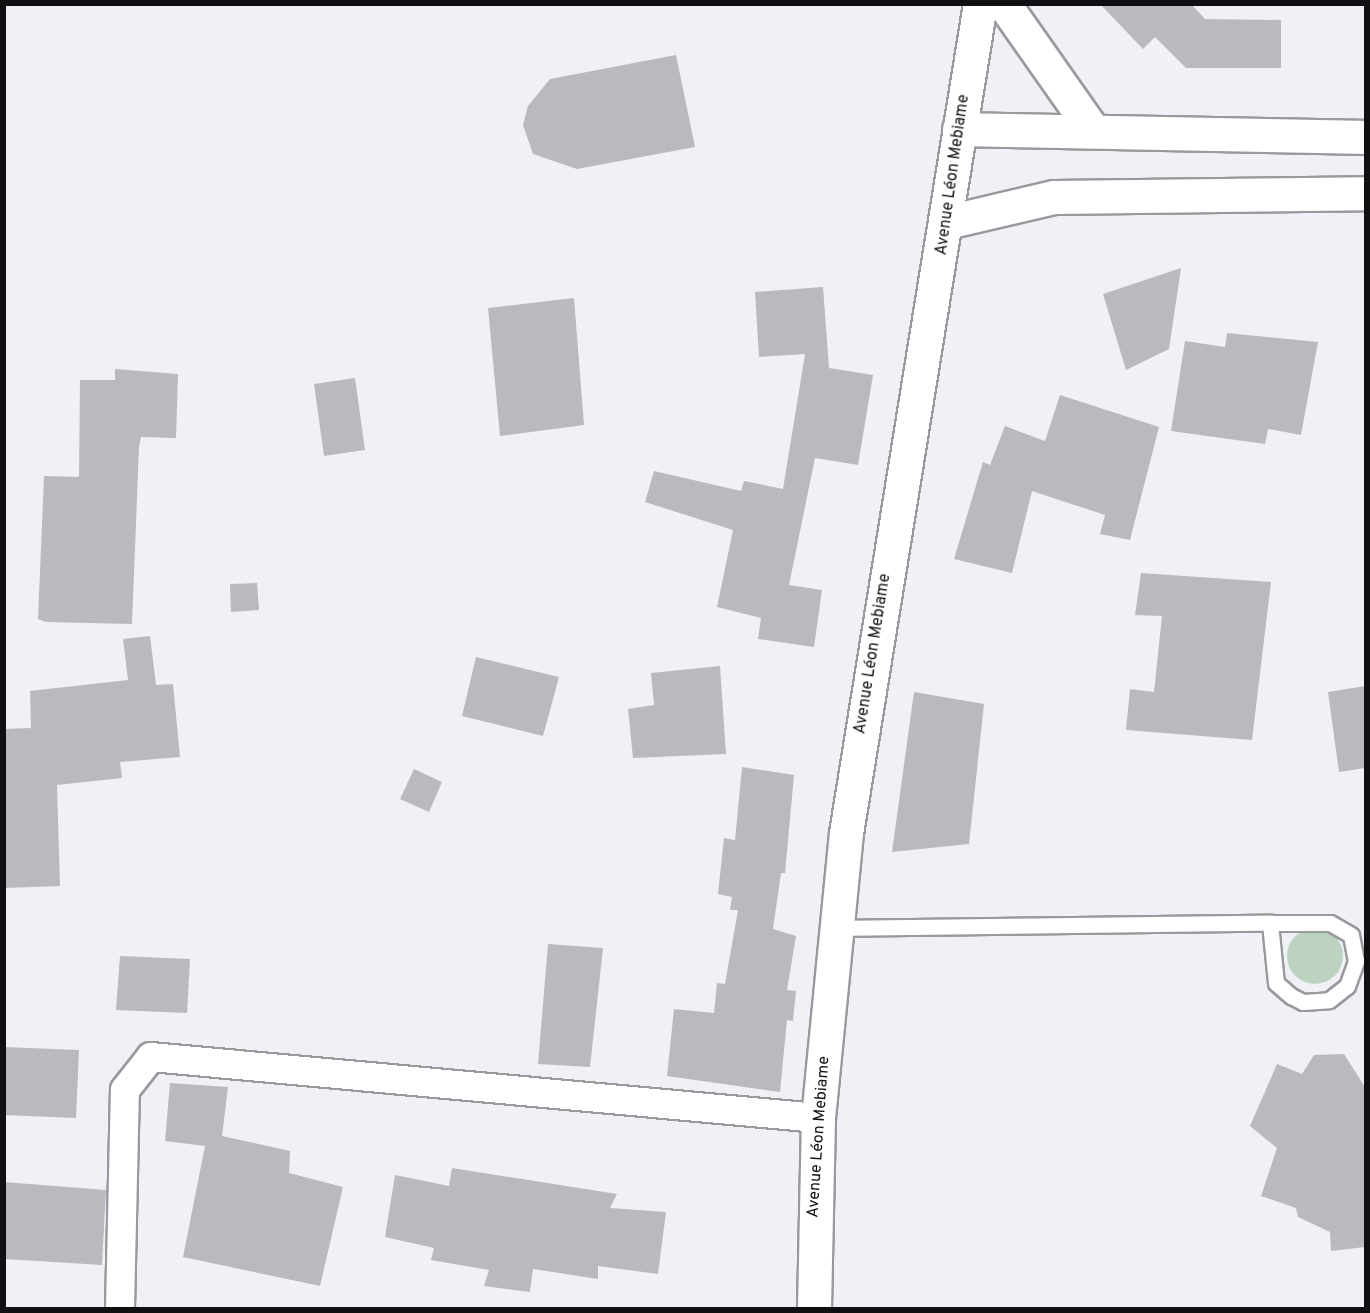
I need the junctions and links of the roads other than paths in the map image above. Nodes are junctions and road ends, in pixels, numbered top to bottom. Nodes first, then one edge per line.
1 (980, 4) edge
2 (1004, 4) edge
3 (958, 129) junction
4 (1092, 129) junction
5 (1365, 137) edge
6 (1365, 193) edge
7 (947, 222) junction
8 (1270, 923) junction
9 (836, 928) junction
10 (818, 1118) junction
11 (120, 1308) edge
12 (814, 1308) edge

1 - 3 street, Avenue Léon Mebiame
2 - 4 street
3 - 4 street
3 - 7 street, Avenue Léon Mebiame
4 - 5 street
6 - 7 street
7 - 9 street, Avenue Léon Mebiame
8 - 8 lane
8 - 9 lane
9 - 10 street, Avenue Léon Mebiame
10 - 11 street
10 - 12 street, Avenue Léon Mebiame

